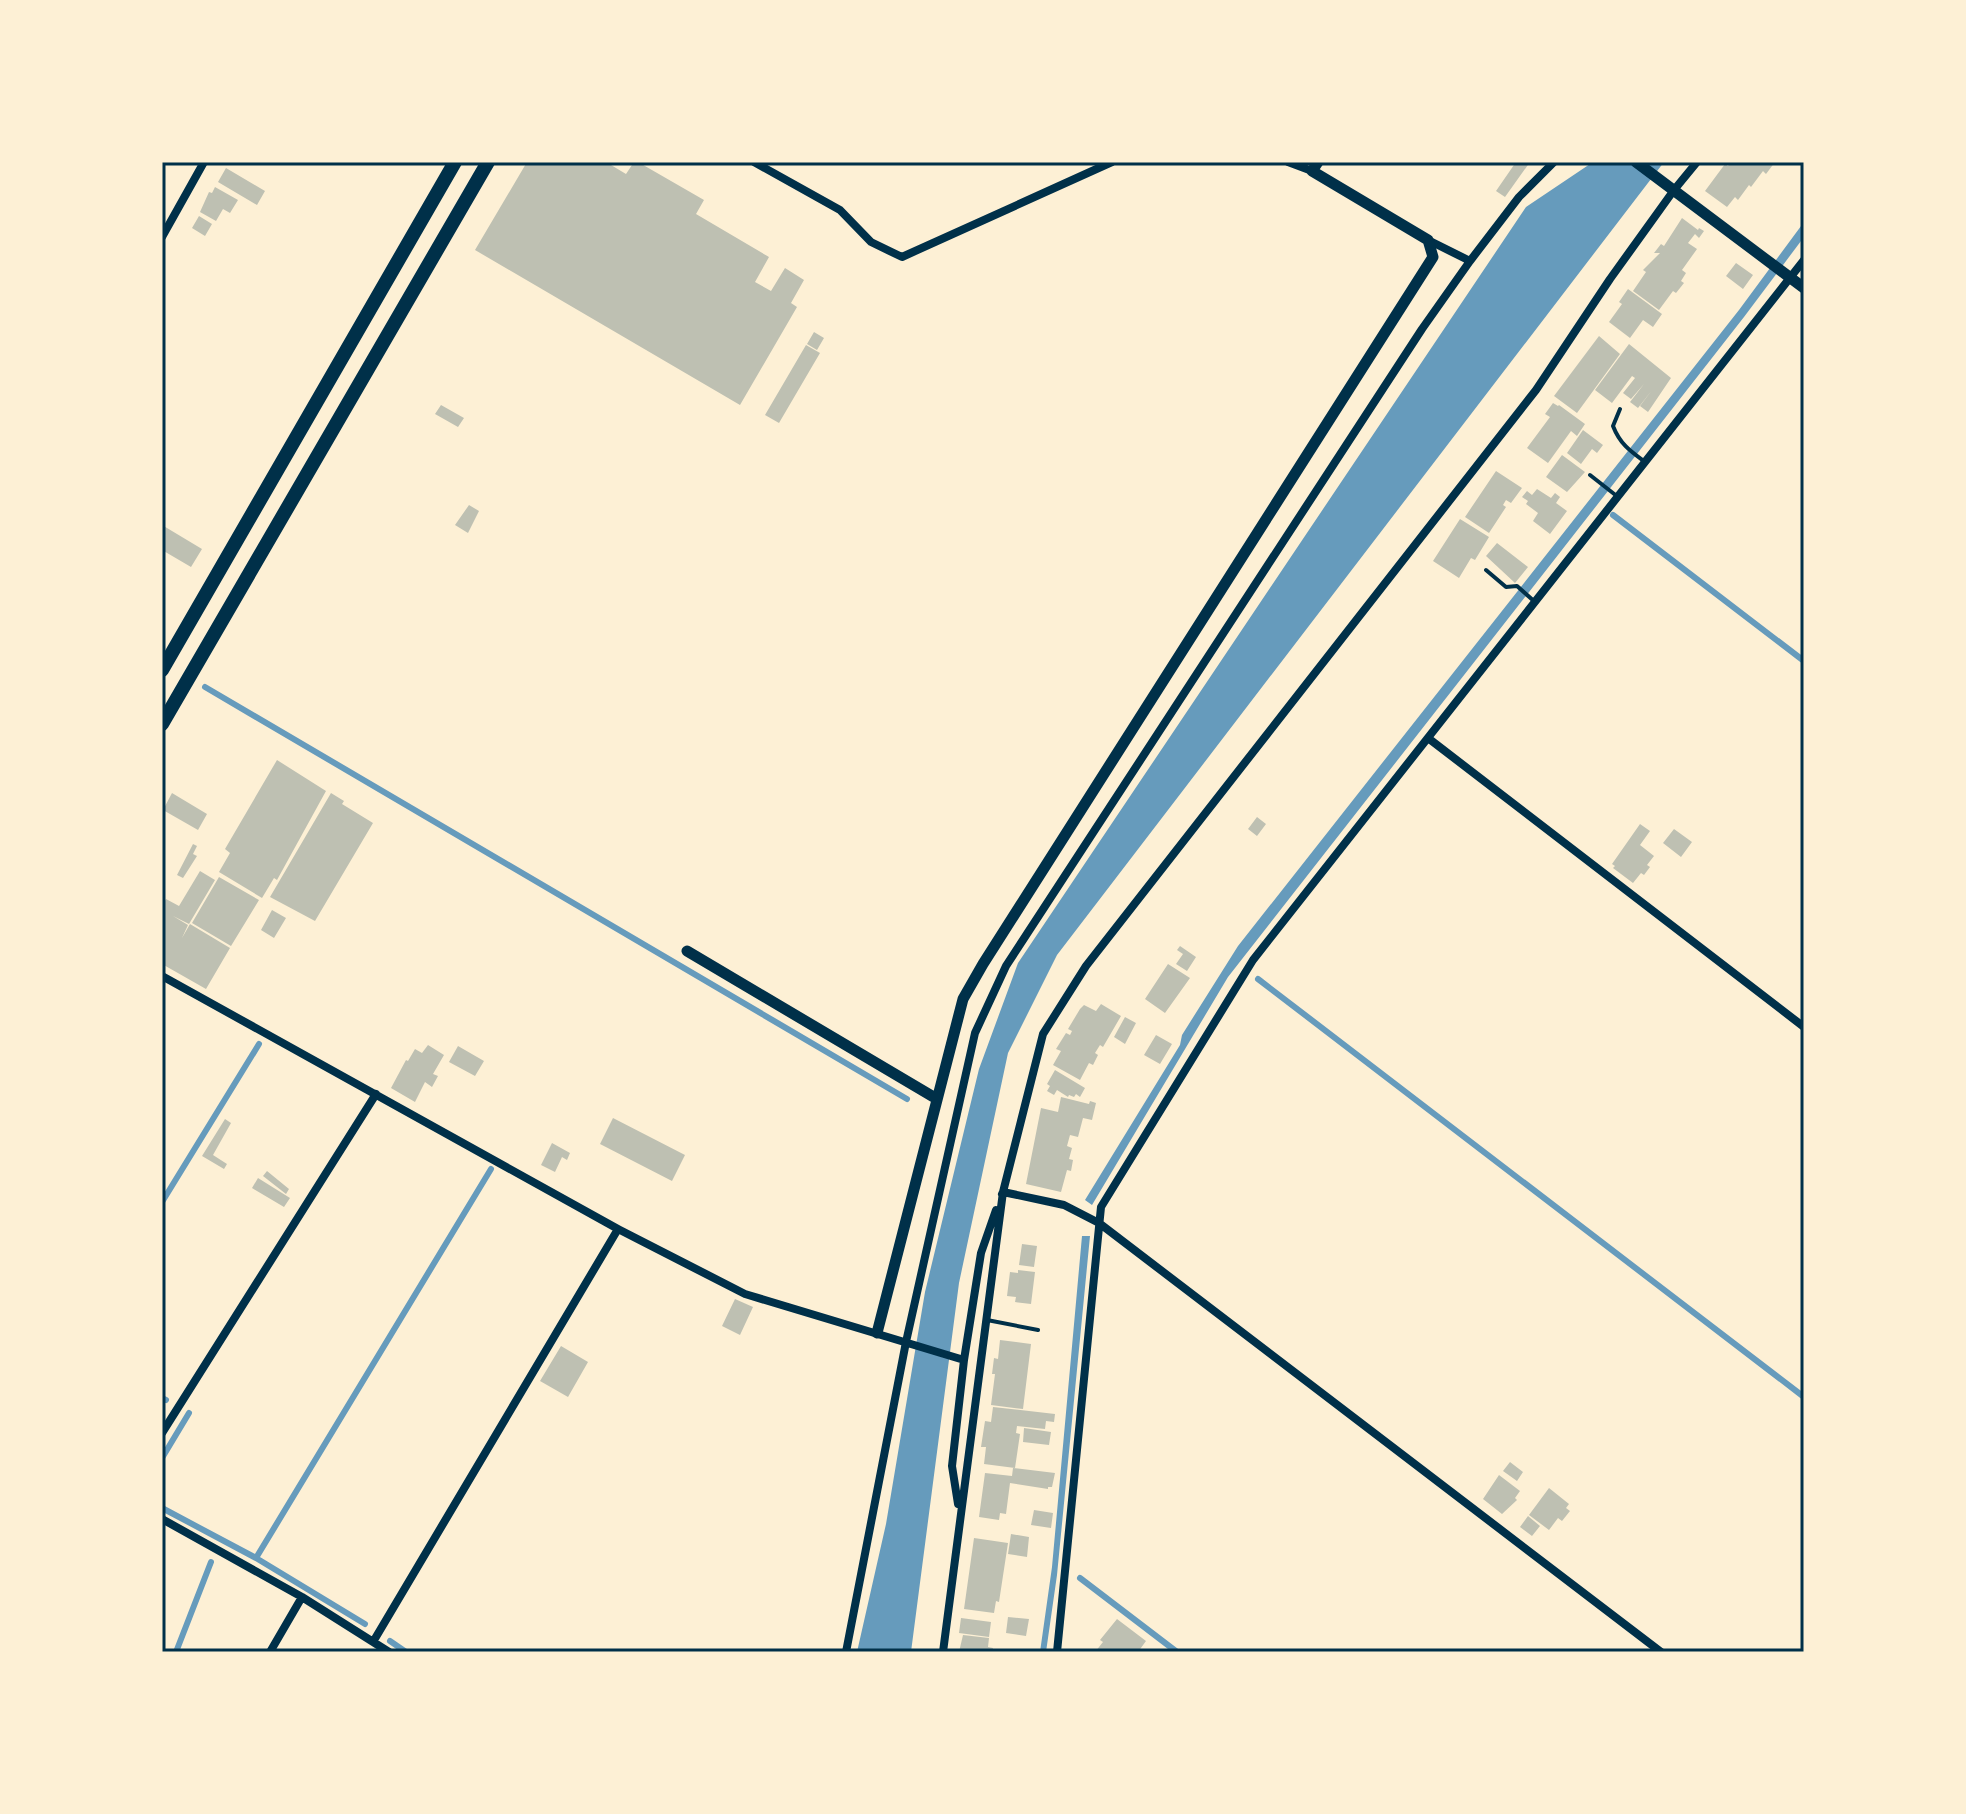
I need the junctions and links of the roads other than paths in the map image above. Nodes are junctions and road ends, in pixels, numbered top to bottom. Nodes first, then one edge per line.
1 (204, 162) edge
2 (455, 162) edge
3 (488, 162) edge
4 (754, 162) edge
5 (1112, 162) edge
6 (1288, 162) edge
7 (1554, 162) edge
8 (1636, 162) edge
9 (1697, 162) edge
10 (1315, 166) edge
11 (1674, 190) junction
12 (162, 237) edge
13 (1428, 240) junction
14 (1804, 260) edge
15 (1470, 261) junction
16 (1786, 275) junction
17 (1804, 288) edge
18 (1620, 409) dead end
19 (1642, 460) junction
20 (1590, 475) dead end
21 (1614, 494) junction
22 (1486, 570) dead end
23 (1533, 600) junction
24 (162, 670) edge
25 (162, 724) edge
26 (1428, 738) junction
27 (687, 951) dead end
28 (162, 976) edge
29 (1804, 1027) edge
30 (376, 1094) junction
31 (937, 1099) junction
32 (1003, 1192) junction
33 (1099, 1223) junction
34 (618, 1229) junction
35 (984, 1320) junction
36 (1038, 1330) dead end
37 (877, 1333) junction
38 (906, 1342) junction
39 (960, 1359) junction
40 (162, 1408) edge
41 (173, 1414) junction
42 (162, 1433) edge
43 (960, 1514) junction
44 (162, 1519) edge
45 (302, 1597) junction
46 (373, 1642) junction
47 (270, 1652) edge
48 (389, 1652) edge
49 (846, 1652) edge
50 (943, 1652) edge
51 (1057, 1652) edge
52 (1661, 1652) edge

1 - 12 street
2 - 24 highway
3 - 25 highway
4 - 5 street
6 - 10 street
7 - 15 street
8 - 11 street
9 - 11 street
10 - 13 street
11 - 16 street
11 - 32 street
13 - 15 street
13 - 31 street
14 - 16 street
15 - 38 street
16 - 17 street
16 - 19 street
18 - 19 lane
19 - 21 street
20 - 21 lane
21 - 23 street
22 - 23 lane
23 - 26 street
26 - 29 street
26 - 33 street
27 - 31 street
28 - 30 street
30 - 34 street
30 - 41 street
31 - 37 street
32 - 33 street
32 - 35 street
32 - 39 street
33 - 51 street
33 - 52 street
34 - 37 street
34 - 46 street
35 - 36 lane
35 - 43 street
37 - 38 street
38 - 39 street
38 - 49 street
39 - 43 street
40 - 41 street
41 - 42 street
43 - 50 street
44 - 45 street
45 - 46 street
45 - 47 street
46 - 48 street

